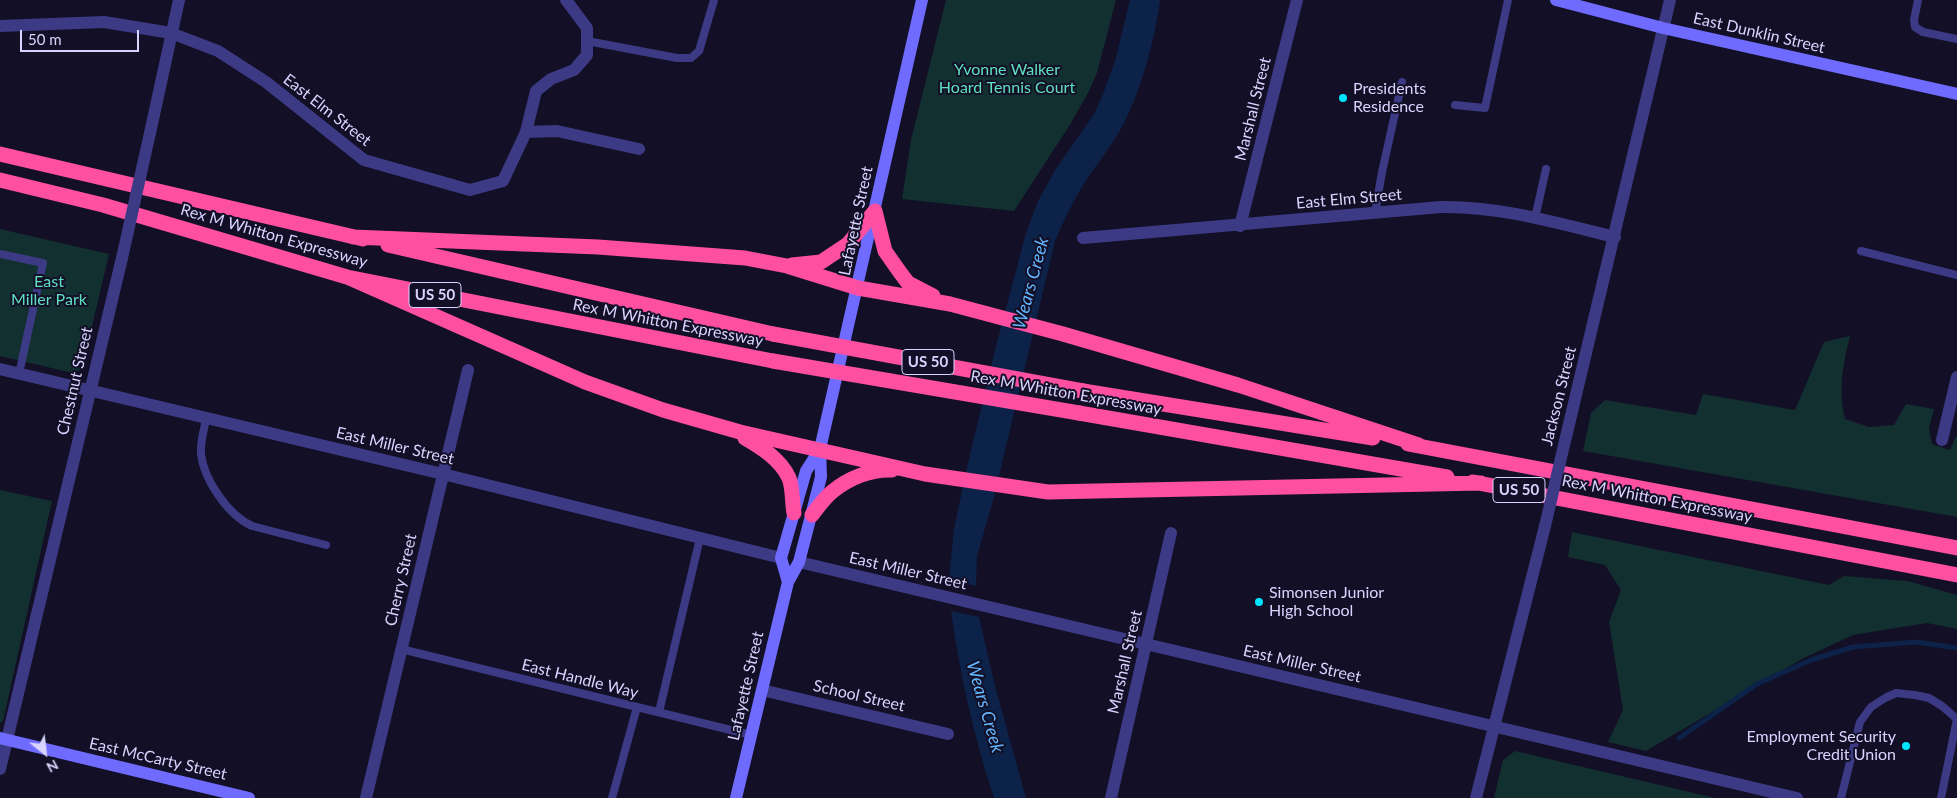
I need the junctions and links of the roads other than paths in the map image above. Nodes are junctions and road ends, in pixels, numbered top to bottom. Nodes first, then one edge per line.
1 (179, 0) edge
2 (566, 0) edge
3 (714, 0) edge
4 (922, 0) edge
5 (1297, 0) edge
6 (1508, 0) edge
7 (1556, 0) edge
8 (1670, 0) edge
9 (1918, 0) edge
10 (0, 26) edge
11 (1663, 28) junction
12 (171, 34) junction
13 (1957, 40) edge
14 (587, 41) junction
15 (1402, 82) dead end
16 (1957, 94) edge
17 (1455, 104) dead end
18 (526, 132) junction
19 (639, 149) dead end
20 (0, 154) edge
21 (1546, 168) dead end
22 (0, 180) edge
23 (875, 211) junction
24 (1375, 213) junction
25 (1535, 218) junction
26 (1240, 226) junction
27 (353, 237) junction
28 (1615, 237) junction
29 (1083, 238) dead end
30 (1861, 251) dead end
31 (0, 254) edge
32 (787, 266) junction
33 (1957, 275) edge
34 (347, 277) junction
35 (858, 288) junction
36 (950, 304) junction
37 (0, 369) edge
38 (468, 370) dead end
39 (19, 374) junction
40 (1957, 377) edge
41 (90, 391) junction
42 (206, 418) junction
43 (728, 429) junction
44 (1942, 440) dead end
45 (1419, 445) junction
46 (820, 449) junction
47 (919, 472) junction
48 (443, 474) junction
49 (1481, 483) junction
50 (794, 513) junction
51 (812, 515) junction
52 (1172, 534) dead end
53 (700, 538) junction
54 (326, 545) dead end
55 (1957, 548) edge
56 (781, 558) junction
57 (799, 562) junction
58 (1957, 576) edge
59 (788, 582) junction
60 (1145, 644) junction
61 (402, 649) junction
62 (762, 690) junction
63 (637, 707) junction
64 (659, 712) junction
65 (1957, 719) edge
66 (1494, 726) junction
67 (948, 734) dead end
68 (751, 735) junction
69 (4, 739) edge
70 (0, 769) edge
71 (249, 798) edge
72 (366, 798) edge
73 (612, 798) edge
74 (736, 798) edge
75 (1111, 798) edge
76 (1476, 798) edge
77 (1797, 798) edge
78 (1841, 798) edge
79 (1941, 798) edge

1 - 12 street, Chestnut Street
2 - 14 street
3 - 14 lane
4 - 23 main road, Lafayette Street
5 - 26 street, Marshall Street
6 - 17 lane
7 - 11 main road, East Dunklin Street
8 - 11 street, Jackson Street
9 - 13 lane
10 - 12 street, East Elm Street
11 - 16 main road, East Dunklin Street
11 - 28 street, Jackson Street
12 - 18 street, East Elm Street
12 - 41 street, Chestnut Street, bridge
14 - 18 street
15 - 24 lane
18 - 19 street
20 - 27 highway, Rex M Whitton Expressway / US 50
21 - 25 lane
22 - 34 highway, Rex M Whitton Expressway / US 50
23 - 32 highway
23 - 35 main road, Lafayette Street
23 - 36 highway
24 - 25 street, East Elm Street
24 - 26 street, East Elm Street
25 - 28 street, East Elm Street
26 - 29 street, East Elm Street
27 - 32 highway
27 - 45 highway, Rex M Whitton Expressway / US 50, bridge
28 - 66 street, Jackson Street, bridge
30 - 33 lane
31 - 39 lane
32 - 35 highway
34 - 43 highway
34 - 49 highway, Rex M Whitton Expressway / US 50, bridge
35 - 36 highway
35 - 46 main road, Lafayette Street
36 - 45 highway
37 - 39 street, East Miller Street
38 - 48 street, Cherry Street
39 - 41 street, East Miller Street
40 - 44 street
41 - 42 street, East Miller Street
41 - 69 street, Chestnut Street
42 - 48 street, East Miller Street
42 - 54 lane
43 - 46 highway
43 - 50 highway
45 - 55 highway, Rex M Whitton Expressway / US 50
46 - 47 highway
46 - 50 main road, Lafayette Street
46 - 51 main road, Lafayette Street
47 - 49 highway
47 - 51 highway
48 - 53 street, East Miller Street
48 - 61 street, Cherry Street
49 - 58 highway, Rex M Whitton Expressway / US 50
50 - 56 main road, Lafayette Street
51 - 57 main road, Lafayette Street
52 - 60 street, Marshall Street
53 - 56 street, East Miller Street
53 - 64 lane
56 - 59 main road, Lafayette Street
57 - 59 main road, Lafayette Street
57 - 60 street, East Miller Street
59 - 62 main road, Lafayette Street
60 - 66 street, East Miller Street
60 - 75 street, Marshall Street
61 - 63 lane, East Handle Way
61 - 72 street, Cherry Street
62 - 67 street, School Street
62 - 68 main road, Lafayette Street
63 - 64 lane, East Handle Way
63 - 73 lane
64 - 68 lane, East Handle Way
65 - 78 lane
65 - 79 lane
66 - 76 street, Jackson Street
66 - 77 street, East Miller Street
68 - 74 main road, Lafayette Street
69 - 70 street, Chestnut Street
69 - 71 main road, East McCarty Street

